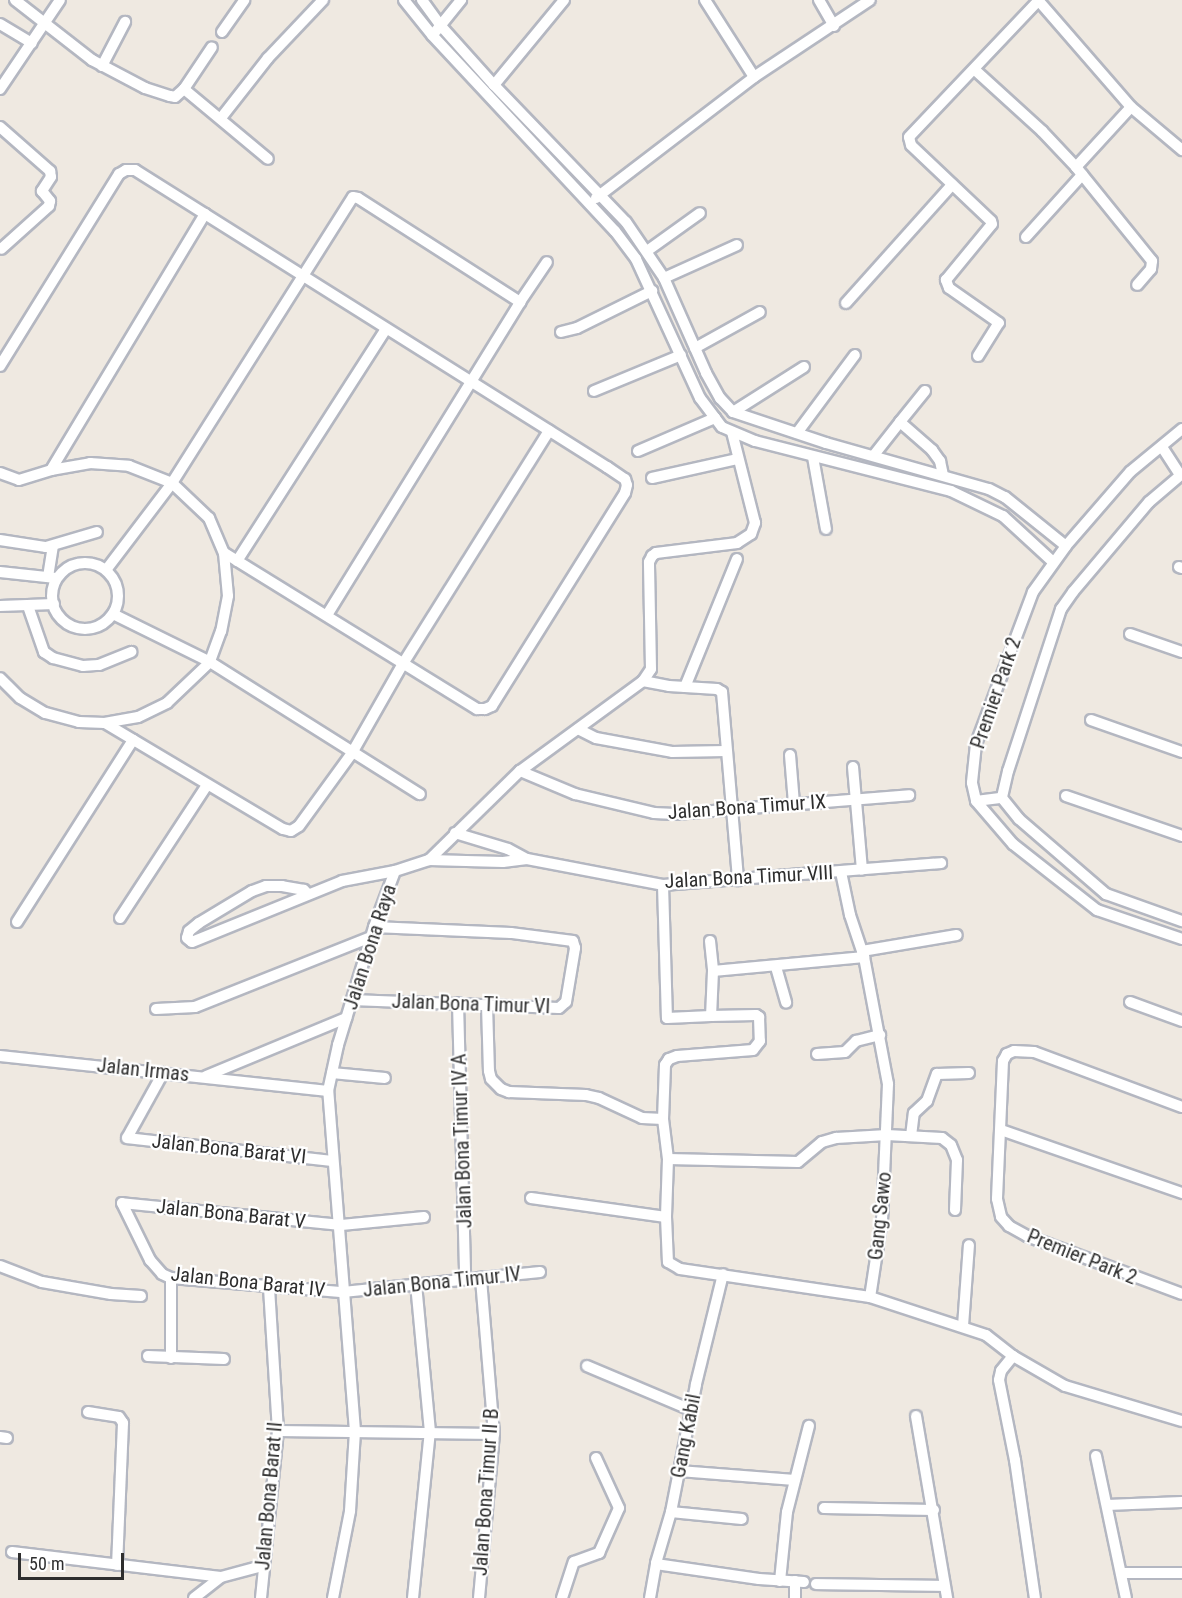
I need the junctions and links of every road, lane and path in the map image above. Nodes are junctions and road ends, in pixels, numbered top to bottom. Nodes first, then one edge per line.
1 (15, 0) edge
2 (60, 0) edge
3 (244, 0) edge
4 (323, 0) edge
5 (404, 0) edge
6 (422, 0) edge
7 (461, 0) edge
8 (564, 0) edge
9 (705, 0) edge
10 (819, 0) edge
11 (870, 0) edge
12 (1038, 0) edge
13 (125, 22) dead end
14 (0, 24) edge
15 (46, 24) junction
16 (441, 26) junction
17 (834, 26) junction
18 (222, 32) dead end
19 (432, 35) junction
20 (32, 44) junction
21 (212, 47) dead end
22 (102, 66) junction
23 (975, 70) junction
24 (754, 77) junction
25 (494, 85) junction
26 (0, 89) edge
27 (184, 89) junction
28 (1131, 107) junction
29 (221, 118) junction
30 (0, 127) edge
31 (1182, 150) edge
32 (268, 159) dead end
33 (1079, 171) junction
34 (952, 185) junction
35 (600, 194) junction
36 (589, 204) junction
37 (700, 213) dead end
38 (205, 214) junction
39 (1026, 237) dead end
40 (737, 245) dead end
41 (2, 249) edge
42 (647, 251) junction
43 (547, 262) dead end
44 (300, 277) junction
45 (664, 278) junction
46 (1137, 285) dead end
47 (652, 291) junction
48 (520, 302) junction
49 (846, 303) dead end
50 (760, 312) dead end
51 (682, 320) junction
52 (667, 324) junction
53 (386, 329) junction
54 (561, 332) dead end
55 (695, 348) junction
56 (681, 355) junction
57 (855, 355) dead end
58 (978, 356) dead end
59 (0, 366) edge
60 (804, 367) dead end
61 (471, 383) junction
62 (594, 391) dead end
63 (925, 391) dead end
64 (733, 412) junction
65 (715, 417) junction
66 (900, 422) junction
67 (1182, 429) edge
68 (549, 431) junction
69 (732, 432) junction
70 (797, 433) junction
71 (826, 443) junction
72 (1162, 447) junction
73 (638, 451) dead end
74 (874, 455) junction
75 (818, 458) junction
76 (738, 459) junction
77 (51, 470) junction
78 (0, 473) edge
79 (943, 475) junction
80 (1181, 475) edge
81 (652, 478) dead end
82 (172, 483) junction
83 (826, 529) dead end
84 (97, 532) dead end
85 (0, 540) edge
86 (53, 546) junction
87 (1066, 546) junction
88 (224, 553) junction
89 (737, 559) dead end
90 (237, 561) junction
91 (1053, 562) junction
92 (106, 570) junction
93 (0, 573) edge
94 (52, 577) junction
95 (54, 604) junction
96 (0, 606) edge
97 (28, 606) junction
98 (113, 614) junction
99 (327, 615) junction
100 (1130, 634) dead end
101 (132, 652) dead end
102 (1182, 652) edge
103 (210, 662) junction
104 (404, 662) junction
105 (0, 678) edge
106 (643, 681) junction
107 (685, 687) junction
108 (1091, 720) dead end
109 (105, 723) junction
110 (578, 729) junction
111 (134, 740) junction
112 (726, 751) junction
113 (1182, 752) edge
114 (352, 753) junction
115 (790, 755) dead end
116 (853, 768) dead end
117 (519, 771) junction
118 (207, 785) junction
119 (420, 794) dead end
120 (909, 795) dead end
121 (1066, 796) dead end
122 (1002, 798) junction
123 (855, 799) junction
124 (976, 801) junction
125 (794, 804) junction
126 (732, 811) junction
127 (455, 833) junction
128 (1182, 836) edge
129 (527, 859) junction
130 (429, 860) junction
131 (941, 863) dead end
132 (862, 870) junction
133 (395, 871) junction
134 (841, 872) junction
135 (738, 880) junction
136 (663, 885) junction
137 (308, 894) junction
138 (120, 918) dead end
139 (1182, 921) edge
140 (17, 922) dead end
141 (372, 932) junction
142 (957, 935) dead end
143 (1182, 939) edge
144 (710, 941) dead end
145 (863, 954) junction
146 (776, 967) junction
147 (713, 971) junction
148 (352, 1000) junction
149 (1130, 1002) dead end
150 (458, 1003) junction
151 (786, 1003) dead end
152 (488, 1005) junction
153 (156, 1009) dead end
154 (711, 1016) junction
155 (346, 1018) junction
156 (1182, 1021) edge
157 (880, 1035) junction
158 (817, 1054) dead end
159 (0, 1056) edge
160 (163, 1073) junction
161 (332, 1073) junction
162 (969, 1073) dead end
163 (203, 1077) junction
164 (385, 1078) dead end
165 (328, 1091) junction
166 (1182, 1107) edge
167 (663, 1119) junction
168 (1001, 1130) junction
169 (887, 1135) junction
170 (911, 1136) junction
171 (668, 1159) junction
172 (332, 1161) junction
173 (1182, 1193) edge
174 (531, 1198) dead end
175 (122, 1203) joint
176 (955, 1210) dead end
177 (424, 1216) dead end
178 (666, 1217) junction
179 (341, 1225) junction
180 (969, 1245) dead end
181 (0, 1266) edge
182 (540, 1272) dead end
183 (723, 1274) junction
184 (171, 1278) junction
185 (480, 1278) junction
186 (465, 1279) junction
187 (416, 1285) junction
188 (269, 1286) junction
189 (343, 1292) junction
190 (1182, 1294) edge
191 (141, 1296) dead end
192 (870, 1297) junction
193 (963, 1326) junction
194 (148, 1356) dead end
195 (1013, 1356) junction
196 (171, 1358) junction
197 (224, 1359) dead end
198 (587, 1366) dead end
199 (691, 1410) junction
200 (88, 1412) dead end
201 (916, 1416) dead end
202 (1182, 1421) edge
203 (808, 1425) dead end
204 (278, 1431) junction
205 (355, 1431) junction
206 (430, 1432) junction
207 (494, 1434) junction
208 (1096, 1456) dead end
209 (596, 1458) dead end
210 (679, 1471) junction
211 (795, 1480) junction
212 (1182, 1502) edge
213 (1107, 1505) junction
214 (824, 1508) dead end
215 (934, 1510) junction
216 (671, 1512) junction
217 (742, 1519) dead end
218 (12, 1552) dead end
219 (656, 1564) junction
220 (117, 1565) junction
221 (262, 1566) junction
222 (1121, 1573) junction
223 (1182, 1573) edge
224 (221, 1577) junction
225 (780, 1581) junction
226 (816, 1584) dead end
227 (944, 1586) junction
228 (194, 1598) edge
229 (261, 1598) edge
230 (333, 1598) edge
231 (413, 1598) edge
232 (479, 1598) edge
233 (562, 1598) edge
234 (650, 1598) edge
235 (795, 1598) edge
236 (947, 1598) edge
237 (1035, 1598) edge
238 (1126, 1598) edge

1 - 15 street
2 - 15 street
3 - 18 street
4 - 29 street
5 - 19 street
6 - 16 street
7 - 16 street
8 - 25 street
9 - 24 street
10 - 17 street
11 - 17 street
12 - 23 street
12 - 28 street
13 - 22 street
14 - 20 street
15 - 20 street
15 - 22 street
16 - 19 street
16 - 25 street
17 - 24 street
19 - 36 street
20 - 26 street
21 - 27 street
22 - 27 street
23 - 33 street
23 - 34 street
24 - 35 street
25 - 35 street
27 - 29 street
28 - 31 street
28 - 33 street
29 - 32 street
30 - 41 street
33 - 39 street
33 - 46 street
34 - 49 street
34 - 58 street
35 - 36 street
35 - 42 street
36 - 47 street
37 - 42 street
38 - 44 street
38 - 59 street
38 - 77 street
40 - 45 street
42 - 45 street
43 - 48 street
44 - 48 street
44 - 53 street
44 - 82 street
45 - 51 street
47 - 52 street
47 - 54 street
48 - 61 street
50 - 55 street
51 - 52 street
51 - 55 street
52 - 56 street
53 - 61 street
53 - 90 street
55 - 64 street
56 - 62 street
56 - 65 street
57 - 70 street
60 - 64 street
61 - 68 street
61 - 99 street
63 - 66 street
64 - 70 street
65 - 69 street
65 - 73 street
66 - 74 street
66 - 79 street
67 - 72 street, Premier Park 2
68 - 104 street
68 - 104 street
69 - 75 street
69 - 76 street
70 - 71 street
71 - 74 street
71 - 75 street
72 - 80 street
72 - 87 street, Premier Park 2
74 - 79 street
75 - 83 street
75 - 91 street
76 - 81 street
76 - 106 street
77 - 78 street
77 - 82 street
79 - 87 street
80 - 122 street, Premier Park 2
82 - 88 street
82 - 92 street
84 - 86 street
85 - 86 street
86 - 94 street
87 - 91 street, Premier Park 2
88 - 90 street
88 - 103 street
89 - 107 street
90 - 99 street
91 - 124 street, Premier Park 2
92 - 94 street
92 - 98 street
93 - 94 street
94 - 95 street
95 - 97 street
95 - 98 street
96 - 97 street
97 - 101 street
98 - 103 street
99 - 104 street
100 - 102 street
103 - 109 street
103 - 114 street
104 - 114 street
105 - 109 street
106 - 107 street
106 - 110 street, Jalan Bona Raya
107 - 112 street
108 - 113 street
109 - 111 street
110 - 112 street
110 - 117 street, Jalan Bona Raya
111 - 118 street
111 - 140 street
112 - 126 street
114 - 118 street
114 - 119 street
115 - 125 street
116 - 123 street
117 - 126 street, Jalan Bona Timur IX
117 - 127 street, Jalan Bona Raya
118 - 138 street
120 - 123 street, Jalan Bona Timur IX
121 - 128 street
122 - 124 street
122 - 139 street
123 - 125 street, Jalan Bona Timur IX
123 - 132 street
124 - 143 street
125 - 126 street, Jalan Bona Timur IX
126 - 135 street
127 - 129 street, Jalan Bona Timur VIII
127 - 130 street, Jalan Bona Raya
129 - 130 street
129 - 136 street, Jalan Bona Timur VIII
130 - 133 street, Jalan Bona Raya
131 - 132 street, Jalan Bona Timur VIII
132 - 134 street, Jalan Bona Timur VIII
133 - 137 street
133 - 141 street, Jalan Bona Raya
134 - 135 street, Jalan Bona Timur VIII
134 - 145 street, Gang Sawo
135 - 136 street, Jalan Bona Timur VIII
136 - 154 street
137 - 137 street
141 - 148 street, Jalan Bona Raya
141 - 152 street, Jalan Bona Timur VI
141 - 153 street
142 - 145 street
144 - 147 street
145 - 146 street
145 - 157 street, Gang Sawo
146 - 147 street
146 - 151 street
147 - 154 street
148 - 150 street, Jalan Bona Timur VI
148 - 155 street, Jalan Bona Raya
149 - 156 street
150 - 152 street, Jalan Bona Timur VI
150 - 186 street, Jalan Bona Timur IV A
152 - 167 street
154 - 167 street
155 - 161 street, Jalan Bona Raya
155 - 163 street, Jalan Irmas
157 - 158 street
157 - 169 street, Gang Sawo
159 - 160 street, Jalan Irmas
160 - 163 street, Jalan Irmas
160 - 172 street, Jalan Bona Barat VI
161 - 164 street
161 - 165 street, Jalan Bona Raya
162 - 170 street
163 - 165 street
165 - 172 street, Jalan Bona Raya
166 - 168 street, Premier Park 2
167 - 171 street
168 - 173 street
168 - 190 street, Premier Park 2
169 - 170 street
169 - 171 street
169 - 192 street, Gang Sawo
170 - 176 street
171 - 178 street
172 - 179 street, Jalan Bona Raya
174 - 178 street
175 - 179 street, Jalan Bona Barat V
175 - 184 street, Jalan Bona Barat IV
177 - 179 street, Jalan Bona Barat V
178 - 183 street
179 - 189 street, Jalan Bona Raya
180 - 193 street
181 - 191 street
182 - 185 street, Jalan Bona Timur IV
183 - 192 street
183 - 199 street, Gang Kabil
184 - 188 street, Jalan Bona Barat IV
184 - 196 street
185 - 186 street, Jalan Bona Timur IV
185 - 207 street, Jalan Bona Timur II B
186 - 187 street, Jalan Bona Timur IV
187 - 189 street, Jalan Bona Timur IV
187 - 206 street
188 - 189 street, Jalan Bona Barat IV
188 - 204 street, Jalan Bona Barat II
189 - 205 street, Jalan Bona Raya
192 - 193 street
193 - 195 street
194 - 196 street
195 - 202 street
195 - 237 street
196 - 197 street
198 - 199 street
199 - 210 street, Gang Kabil
200 - 220 street
201 - 215 street
203 - 211 street
204 - 205 street
204 - 221 street, Jalan Bona Barat II
205 - 206 street
205 - 230 street, Jalan Bona Raya
206 - 207 street
206 - 231 street
207 - 232 street, Jalan Bona Timur II B
208 - 213 street
209 - 233 street
210 - 211 street
210 - 216 street, Gang Kabil
211 - 225 street
212 - 213 street
213 - 222 street
214 - 215 street
215 - 227 street
216 - 217 street
216 - 219 street, Gang Kabil
218 - 220 street
219 - 225 street
219 - 234 street, Gang Kabil
220 - 224 street
221 - 224 street
221 - 229 street, Jalan Bona Barat II
222 - 223 street
222 - 238 street
224 - 228 street
225 - 235 street
226 - 227 street
227 - 236 street

